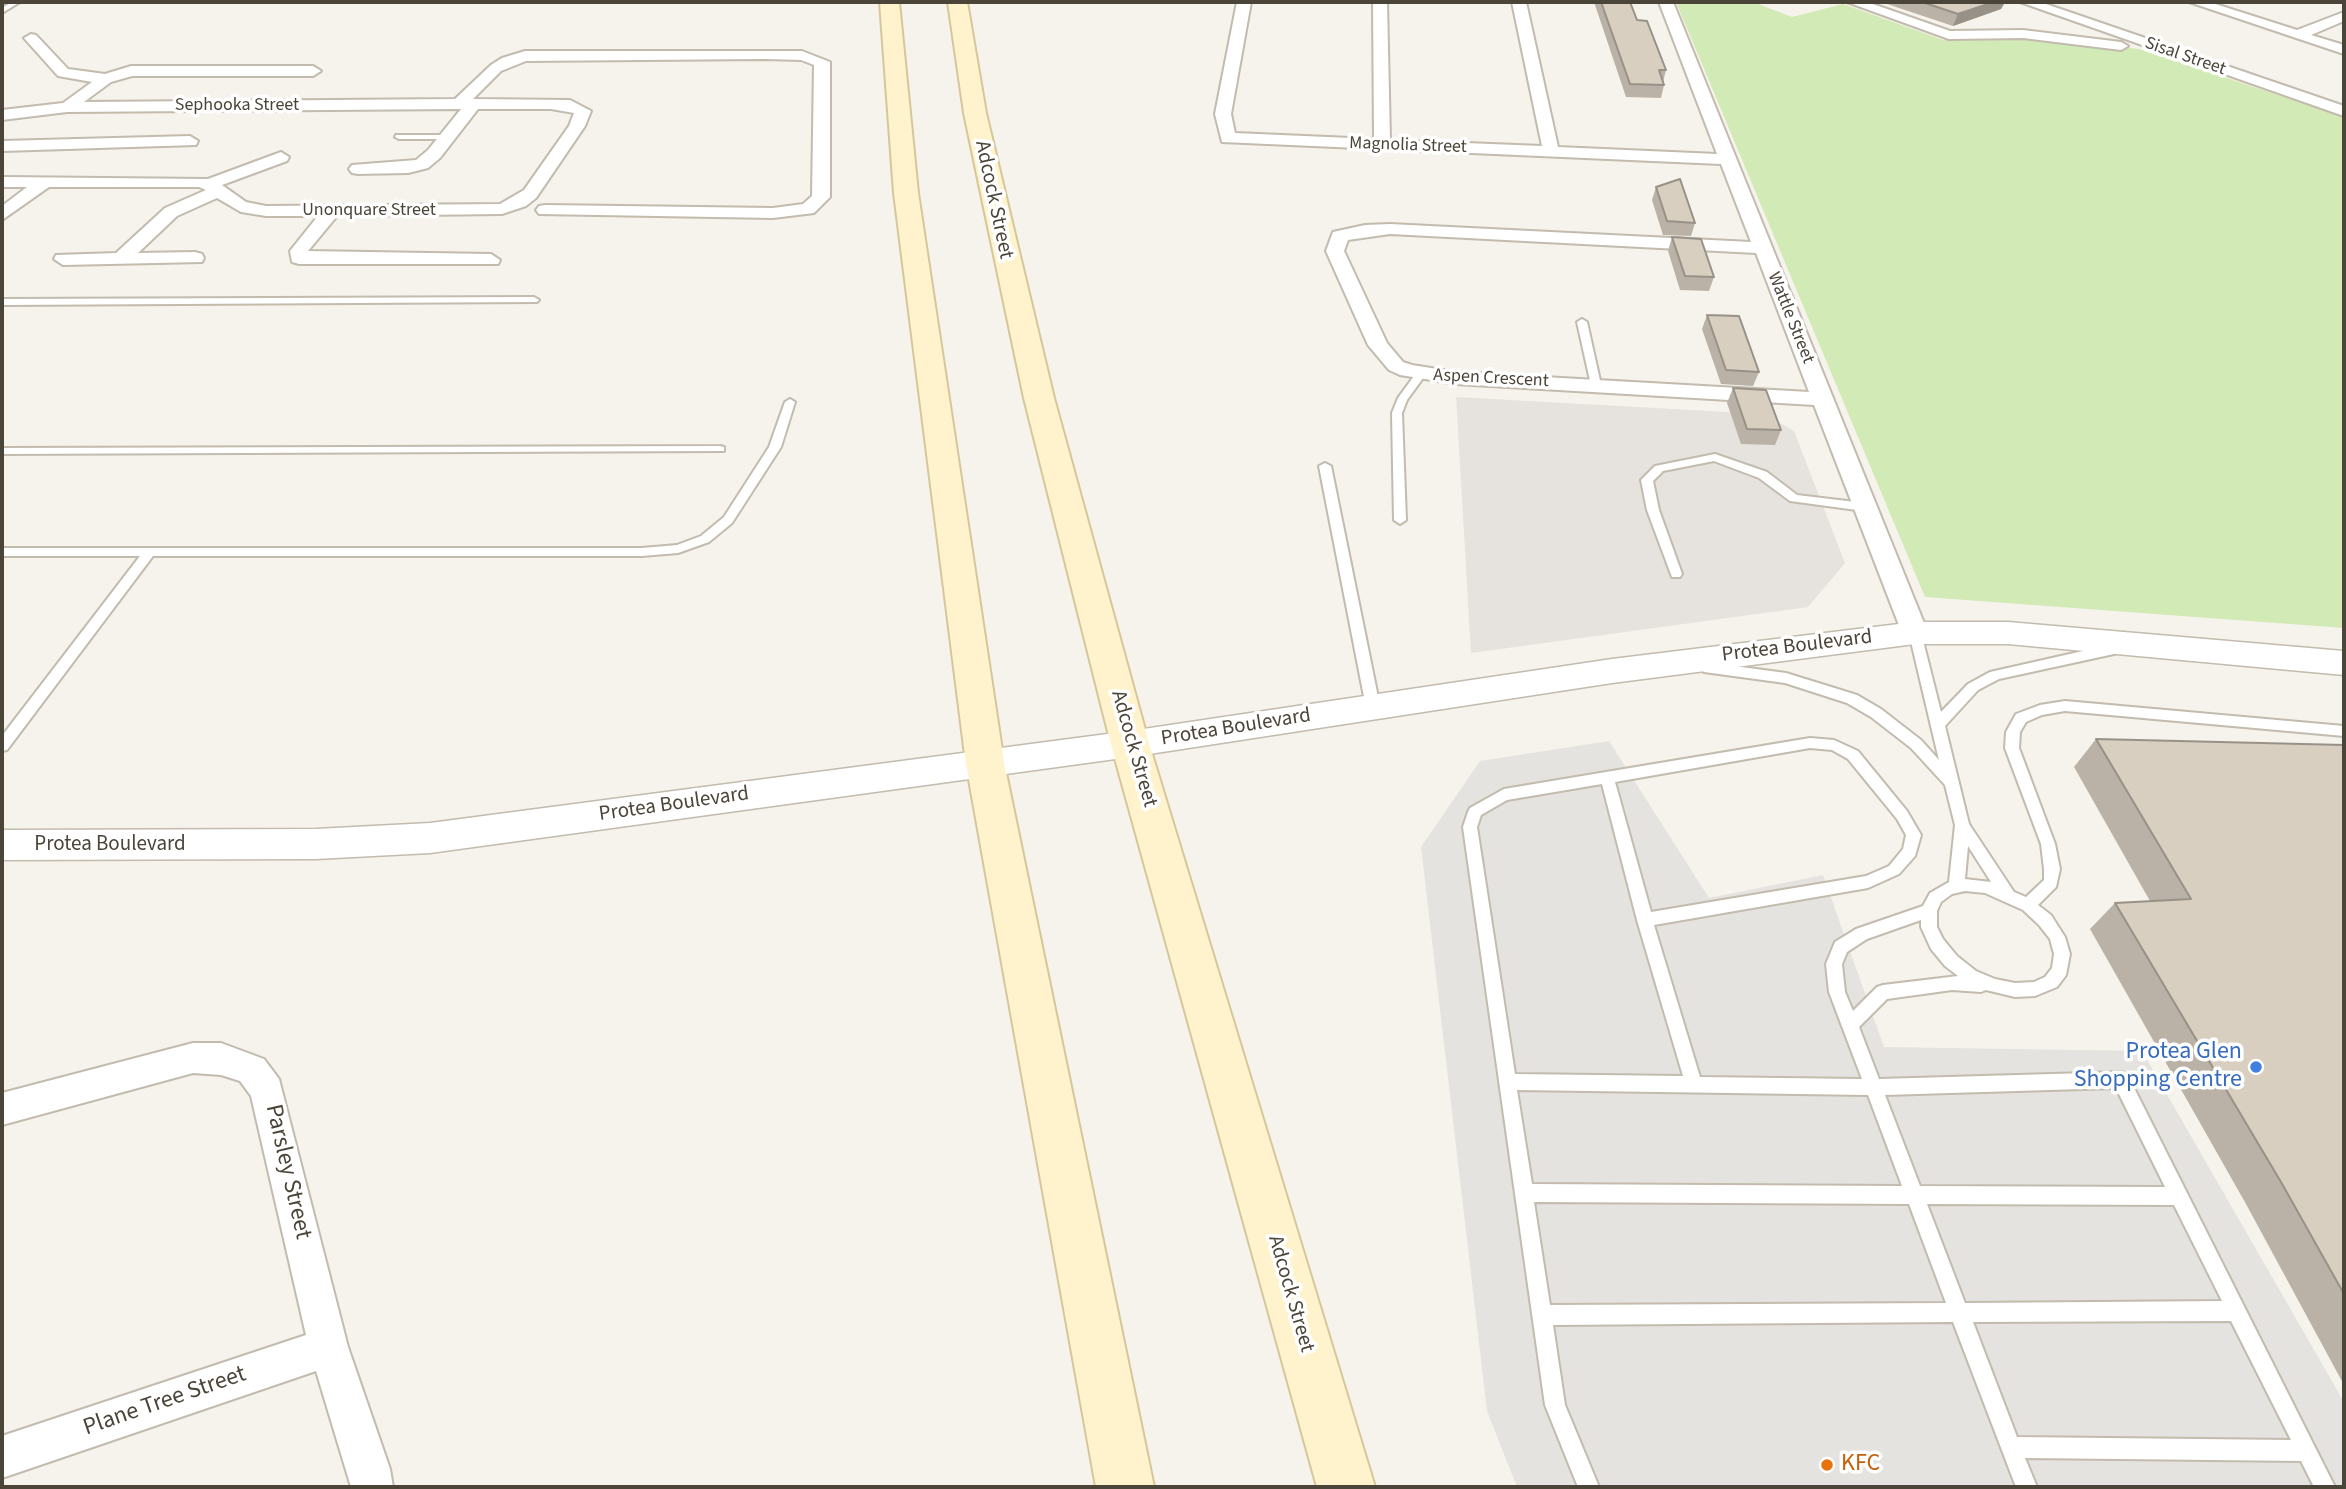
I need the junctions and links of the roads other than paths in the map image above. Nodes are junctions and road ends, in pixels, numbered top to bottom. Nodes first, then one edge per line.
1 (16, 2) edge
2 (889, 2) edge
3 (957, 2) edge
4 (1244, 2) edge
5 (1380, 2) edge
6 (1520, 2) edge
7 (1666, 2) edge
8 (1854, 2) edge
9 (2027, 2) edge
10 (2196, 2) edge
11 (2, 11) edge
12 (2344, 16) edge
13 (2298, 35) junction
14 (30, 38) dead end
15 (2344, 50) edge
16 (2174, 53) junction
17 (313, 71) dead end
18 (106, 79) junction
19 (466, 104) junction
20 (67, 107) junction
21 (2344, 111) edge
22 (29, 113) junction
23 (2, 115) edge
24 (2, 133) edge
25 (399, 137) dead end
26 (448, 137) junction
27 (190, 141) dead end
28 (1382, 145) junction
29 (2, 146) edge
30 (1551, 152) junction
31 (281, 157) dead end
32 (1727, 159) junction
33 (358, 169) dead end
34 (2, 181) edge
35 (46, 181) junction
36 (214, 187) junction
37 (545, 210) dead end
38 (331, 211) junction
39 (2, 215) edge
40 (1762, 248) junction
41 (122, 258) junction
42 (195, 258) dead end
43 (64, 259) dead end
44 (491, 260) dead end
45 (534, 300) dead end
46 (2, 302) edge
47 (1582, 322) dead end
48 (1421, 374) junction
49 (1596, 385) junction
50 (1822, 399) junction
51 (790, 402) dead end
52 (720, 449) dead end
53 (2, 451) edge
54 (1325, 466) dead end
55 (1864, 507) junction
56 (1400, 520) dead end
57 (2, 552) edge
58 (150, 552) junction
59 (1676, 574) dead end
60 (1914, 633) junction
61 (2140, 644) junction
62 (1675, 663) junction
63 (2344, 663) edge
64 (1373, 707) junction
65 (1937, 725) junction
66 (2344, 731) edge
67 (1130, 744) junction
68 (2, 746) edge
69 (985, 763) junction
70 (1607, 778) junction
71 (1953, 784) junction
72 (1962, 825) junction
73 (2, 845) edge
74 (1956, 888) junction
75 (2007, 894) junction
76 (2028, 905) junction
77 (1929, 911) junction
78 (1644, 920) junction
79 (1993, 986) junction
80 (1850, 1025) junction
81 (1508, 1082) junction
82 (1694, 1086) junction
83 (1873, 1087) junction
84 (2, 1109) edge
85 (1525, 1194) junction
86 (1914, 1195) junction
87 (2179, 1196) junction
88 (2237, 1311) junction
89 (1960, 1314) junction
90 (1542, 1315) junction
91 (328, 1347) junction
92 (2011, 1447) junction
93 (2307, 1451) junction
94 (2, 1457) edge
95 (372, 1487) edge
96 (1125, 1487) edge
97 (1346, 1487) edge
98 (1588, 1487) edge
99 (2026, 1487) edge
100 (2325, 1487) edge

1 - 11 lane
2 - 69 main road
3 - 67 main road, Adcock Street
4 - 28 street, Magnolia Street
5 - 28 street
6 - 30 street
7 - 32 street, Wattle Street
8 - 16 street
9 - 16 street, Sisal Street
10 - 13 street
12 - 13 street
13 - 15 street
14 - 18 street
16 - 21 street, Sisal Street
17 - 18 street
18 - 20 street
19 - 20 street, Sephooka Street
19 - 26 street
19 - 37 street
19 - 38 street, Unonquare Street
20 - 22 street, Sephooka Street
22 - 23 street, Sephooka Street
22 - 24 street
25 - 26 lane
26 - 33 street
27 - 29 street
28 - 30 street, Magnolia Street
30 - 32 street, Magnolia Street
31 - 36 street
32 - 40 street, Wattle Street
34 - 35 street, Unonquare Street
35 - 36 street, Unonquare Street
35 - 39 street
36 - 38 street, Unonquare Street
36 - 41 street
38 - 44 street
40 - 48 street, Aspen Crescent
40 - 50 street, Wattle Street
41 - 42 street
41 - 43 street
45 - 46 lane
47 - 49 lane
48 - 49 street, Aspen Crescent
48 - 56 lane
49 - 50 street, Aspen Crescent
50 - 55 street, Wattle Street
51 - 58 lane
52 - 53 lane
54 - 64 lane
55 - 59 lane
55 - 60 street, Wattle Street
57 - 58 lane
58 - 68 lane
60 - 61 street, Protea Boulevard
60 - 62 street, Protea Boulevard
60 - 65 lane
61 - 63 street, Protea Boulevard
61 - 65 lane
62 - 64 street, Protea Boulevard
62 - 71 lane
64 - 67 street, Protea Boulevard
65 - 71 lane
66 - 76 lane
67 - 69 street, Protea Boulevard
67 - 97 main road, Adcock Street
69 - 73 street, Protea Boulevard
69 - 96 main road
70 - 78 lane
70 - 78 lane
70 - 81 lane
71 - 72 lane
72 - 74 lane
72 - 75 lane
74 - 75 lane
74 - 77 lane
75 - 76 lane
76 - 79 lane
77 - 79 lane
77 - 80 lane
78 - 82 lane
79 - 80 lane
80 - 83 lane
81 - 82 lane
81 - 85 lane
82 - 83 lane
83 - 86 lane
83 - 87 lane
84 - 91 street, Parsley Street
85 - 86 lane
85 - 90 lane
86 - 87 lane
86 - 89 lane
87 - 88 lane
88 - 89 lane
88 - 93 lane
89 - 90 lane
89 - 92 lane
90 - 98 lane
91 - 94 street, Plane Tree Street
91 - 95 street, Parsley Street
92 - 93 lane
92 - 99 lane
93 - 100 lane

